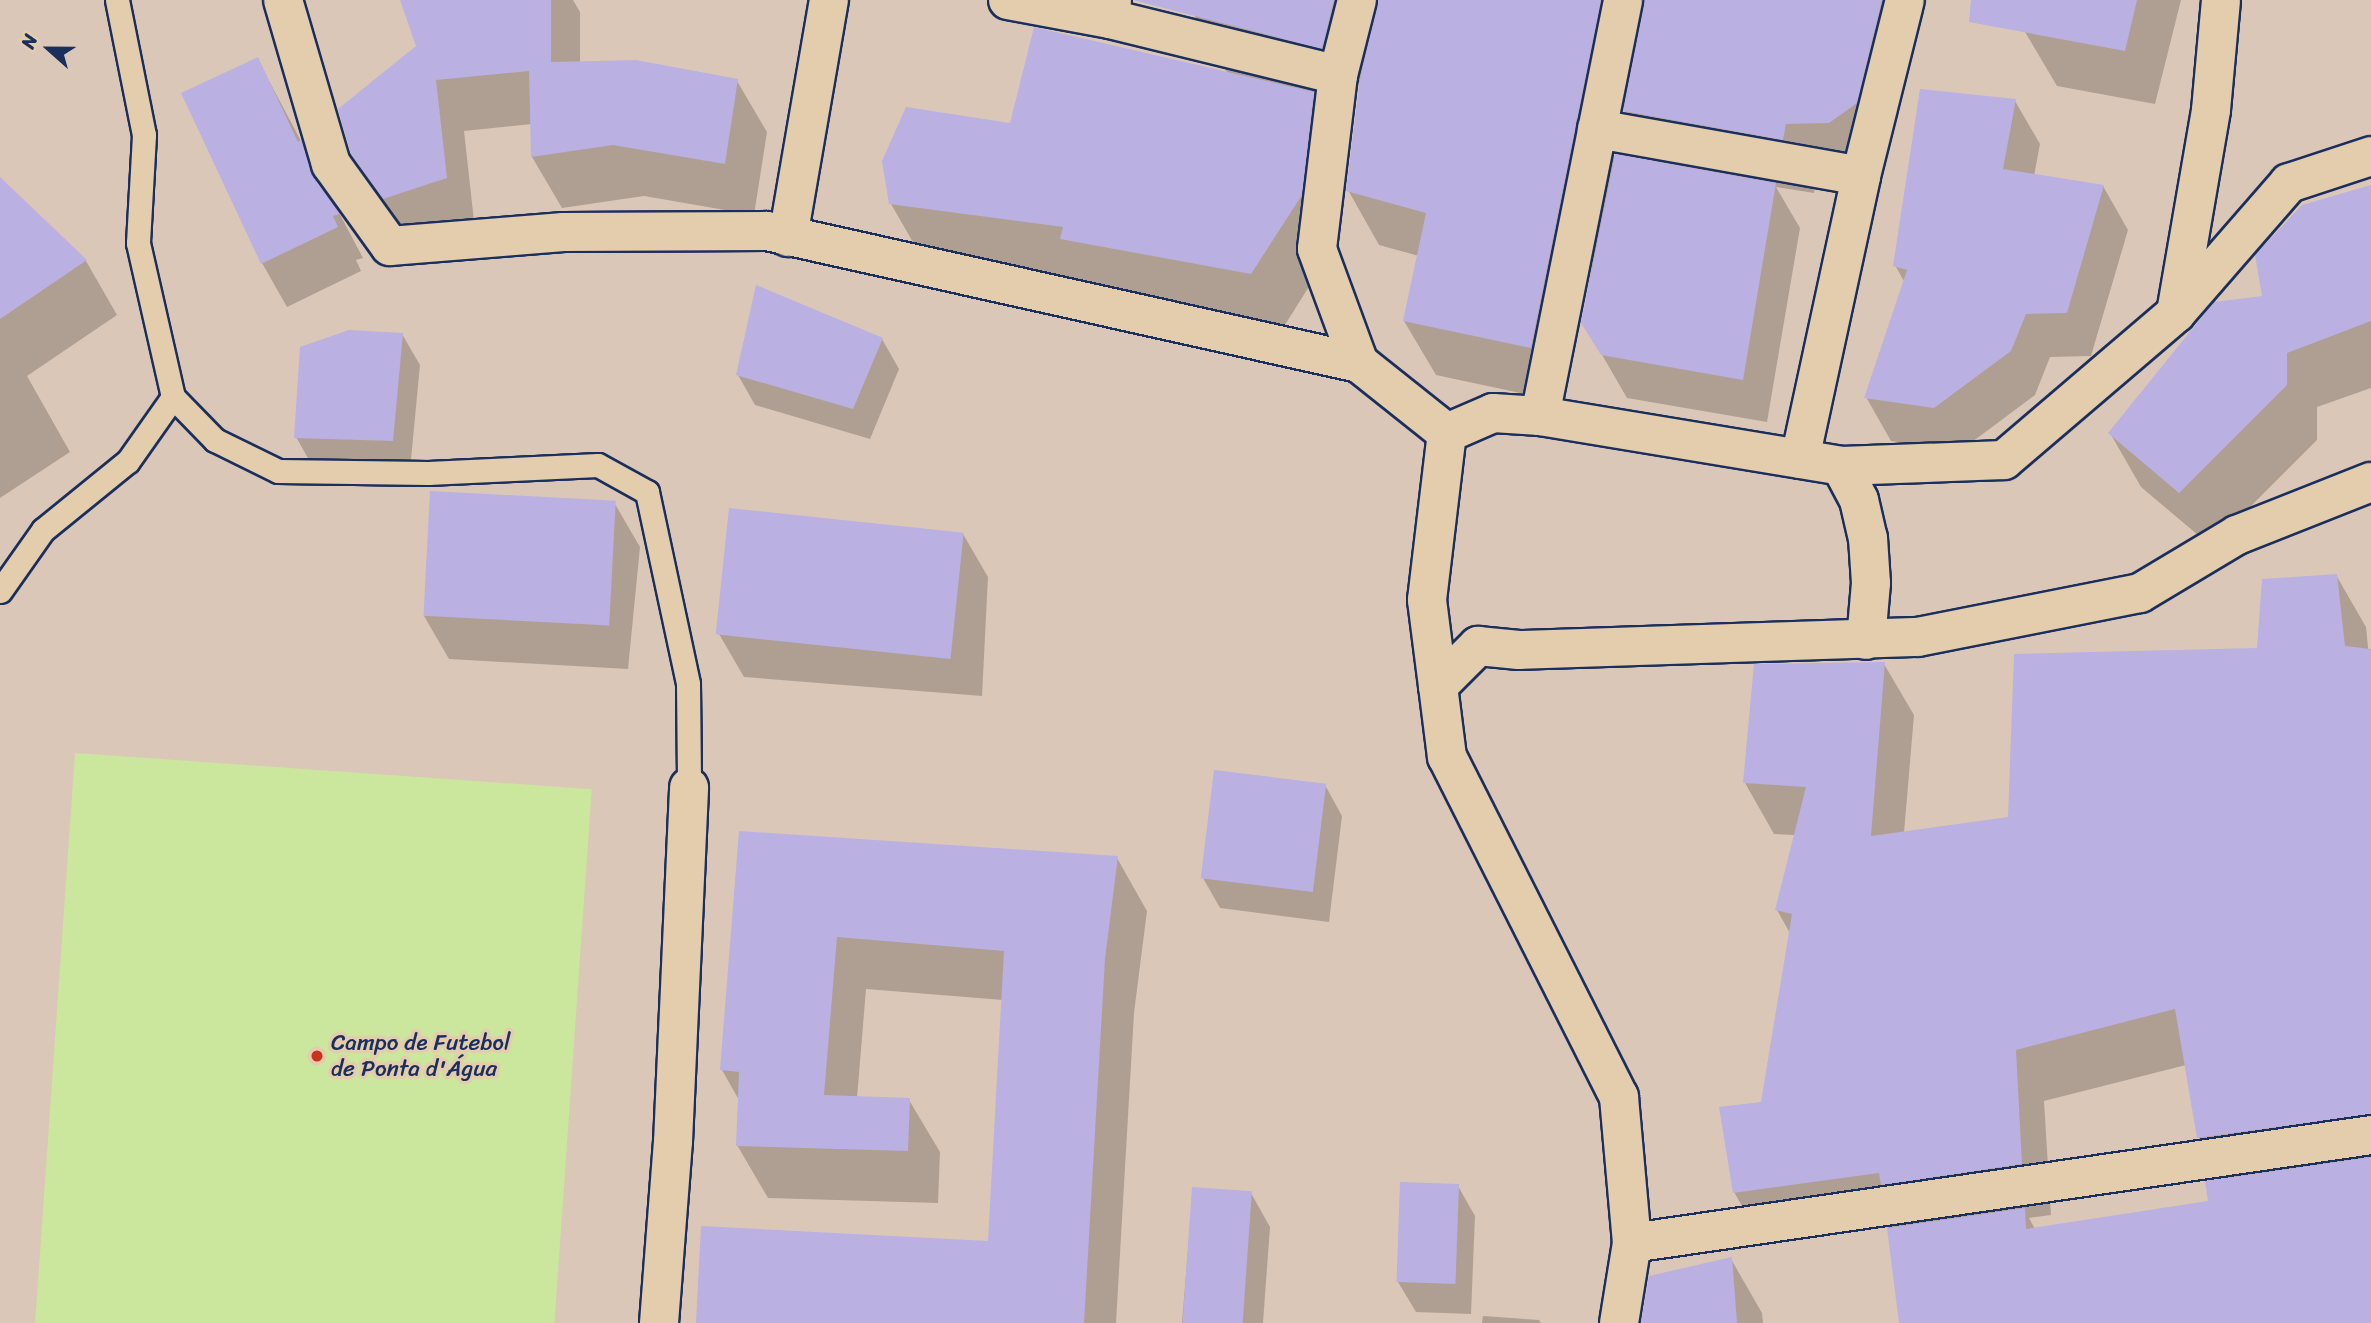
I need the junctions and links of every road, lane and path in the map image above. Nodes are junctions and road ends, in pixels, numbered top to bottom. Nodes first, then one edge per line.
1 (117, 0) edge
2 (283, 0) edge
3 (829, 0) edge
4 (1008, 0) edge
5 (1357, 0) edge
6 (1623, 0) edge
7 (1905, 0) edge
8 (2221, 0) edge
9 (1111, 10) edge
10 (1338, 75) junction
11 (1597, 129) junction
12 (2371, 156) edge
13 (1861, 176) junction
14 (788, 237) junction
15 (2176, 313) junction
16 (1359, 363) junction
17 (173, 397) junction
18 (1540, 416) junction
19 (1447, 433) junction
20 (1800, 459) junction
21 (1841, 466) junction
22 (2371, 482) edge
23 (0, 591) edge
24 (1866, 640) junction
25 (1438, 687) junction
26 (689, 787) joint
27 (2371, 1135) edge
28 (1632, 1243) junction
29 (659, 1323) edge
30 (1619, 1323) edge

1 - 17 lane
2 - 14 street
3 - 14 street
4 - 9 street
5 - 10 street
6 - 11 street
7 - 13 street
8 - 15 street
9 - 10 street
10 - 16 street
11 - 13 street
11 - 18 street
12 - 15 street
13 - 20 street
14 - 16 street
15 - 21 street
16 - 19 street
17 - 23 lane
17 - 26 lane
18 - 19 street
18 - 20 street
19 - 25 street
20 - 21 street
21 - 24 street
22 - 24 street
24 - 25 street
25 - 28 street
26 - 29 street
27 - 28 street
28 - 30 street

